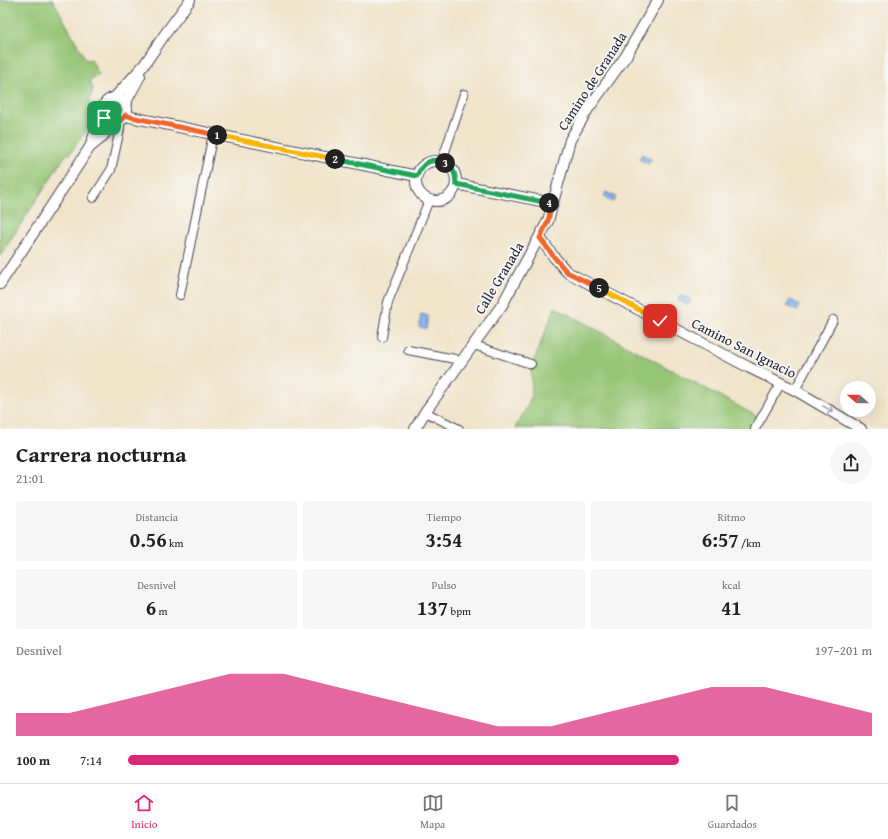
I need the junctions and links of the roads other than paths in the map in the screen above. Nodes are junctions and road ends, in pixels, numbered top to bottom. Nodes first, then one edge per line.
1 (190, 0) edge
2 (658, 0) edge
3 (144, 65) junction
4 (464, 94) dead end
5 (115, 97) junction
6 (102, 113) junction
7 (122, 116) junction
8 (213, 134) junction
9 (90, 147) junction
10 (442, 161) junction
11 (417, 176) junction
12 (456, 184) junction
13 (93, 198) dead end
14 (429, 200) junction
15 (552, 203) junction
16 (540, 238) junction
17 (0, 284) edge
18 (180, 295) dead end
19 (833, 320) dead end
20 (382, 337) dead end
21 (474, 345) junction
22 (408, 350) dead end
23 (461, 362) junction
24 (531, 364) dead end
25 (781, 383) junction
26 (795, 390) junction
27 (425, 412) junction
28 (415, 429) edge
29 (459, 429) edge
30 (755, 429) edge
31 (861, 429) edge

1 - 3 street
2 - 15 street, Camino de Granada
3 - 5 street
3 - 7 street
4 - 10 street
5 - 6 street
5 - 7 street
6 - 7 street
6 - 9 street
7 - 8 street
7 - 9 street
7 - 13 street
8 - 11 street
8 - 18 street
9 - 17 street
10 - 11 street
10 - 12 street
11 - 14 street
12 - 14 street
12 - 15 street
14 - 20 street
15 - 16 street, Calle Granada
16 - 21 street, Calle Granada
16 - 25 street, Camino San Ignacio
19 - 26 street
21 - 23 street, Calle Granada
21 - 24 street
22 - 23 street
23 - 27 street, Calle Granada
25 - 26 street, Camino San Ignacio
25 - 30 street
26 -> 31 street, Camino San Ignacio
27 - 28 street, Calle Granada
27 - 29 street

